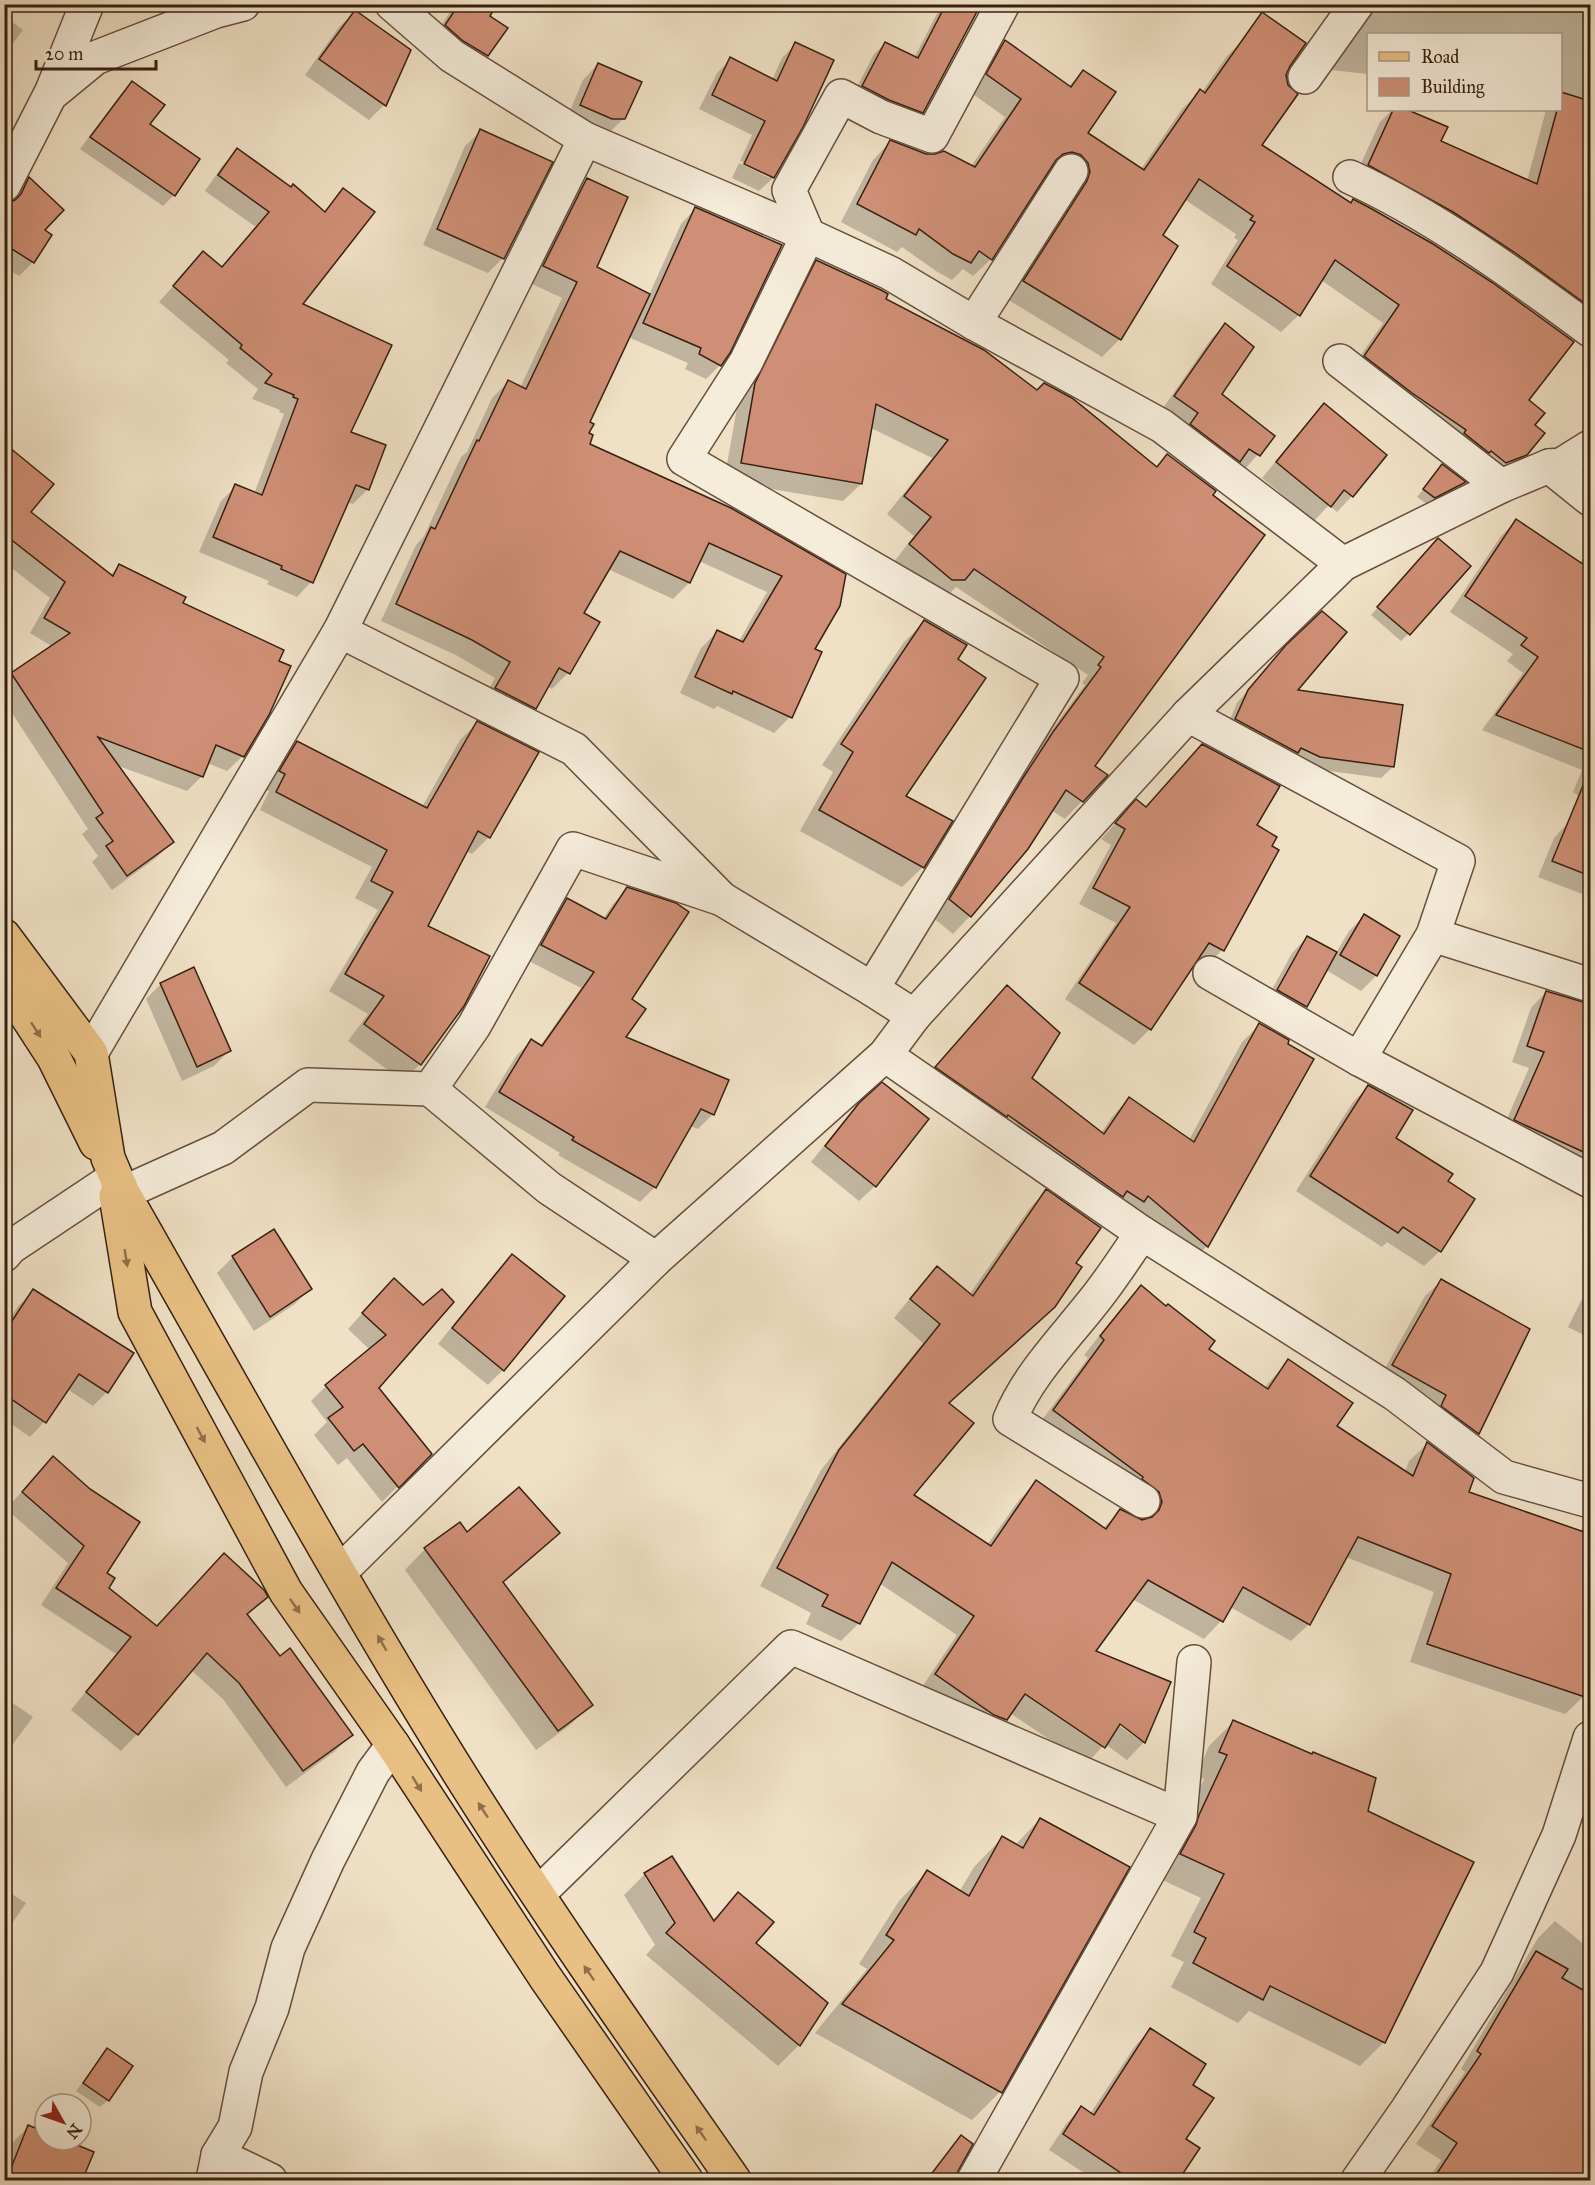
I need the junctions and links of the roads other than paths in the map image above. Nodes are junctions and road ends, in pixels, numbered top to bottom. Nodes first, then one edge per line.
1 (87, 4) edge
2 (243, 4) edge
3 (392, 4) edge
4 (1004, 4) edge
5 (1357, 4) edge
6 (1305, 77) dead end
7 (50, 95) junction
8 (585, 139) junction
9 (1071, 171) dead end
10 (1350, 177) dead end
11 (4, 185) edge
12 (808, 235) junction
13 (974, 323) junction
14 (1590, 330) edge
15 (1340, 361) dead end
16 (1590, 447) edge
17 (1549, 466) junction
18 (1501, 486) junction
19 (1590, 499) edge
20 (1343, 564) junction
21 (340, 631) junction
22 (1188, 714) junction
23 (722, 899) junction
24 (1433, 935) junction
25 (4, 936) edge
26 (1210, 973) dead end
27 (4, 981) edge
28 (1590, 985) edge
29 (872, 989) junction
30 (914, 1016) junction
31 (91, 1053) junction
32 (885, 1055) junction
33 (1359, 1059) junction
34 (430, 1089) junction
35 (1590, 1181) edge
36 (118, 1186) junction
37 (1142, 1233) junction
38 (4, 1255) edge
39 (656, 1259) junction
40 (1590, 1501) edge
41 (1143, 1502) dead end
42 (340, 1572) junction
43 (1194, 1662) dead end
44 (1590, 1738) edge
45 (393, 1745) junction
46 (1180, 1816) junction
47 (538, 1894) junction
48 (216, 2168) edge
49 (270, 2181) edge
50 (686, 2181) edge
51 (735, 2181) edge
52 (974, 2181) edge
53 (1358, 2181) edge

1 - 7 street
2 - 7 street
3 - 8 street
4 - 12 street
5 - 6 street
7 - 11 street
8 - 12 street
8 - 21 street
9 - 13 street
10 - 14 street
12 - 13 street
12 - 29 street
13 - 20 street
15 - 18 street
16 - 17 street
17 - 18 street
17 - 19 street
18 - 20 street
20 - 22 street
21 - 23 street
21 - 31 street
22 - 24 street
22 - 30 street
23 - 29 street
23 - 34 street
24 - 28 street
24 - 33 street
25 - 31 main road
26 - 33 street
27 -> 36 main road
29 - 30 street
30 - 32 street
31 - 36 main road
32 - 37 street
32 - 39 street
33 - 35 street
34 - 36 street
34 - 39 street
36 - 38 street
36 - 42 main road
36 -> 45 main road
37 - 40 street
37 - 41 street
39 - 42 street
47 -> 42 main road
43 - 46 street
44 - 53 street
45 - 48 street
45 -> 50 main road
46 - 47 street
46 - 52 street
51 -> 47 main road
48 - 49 street

